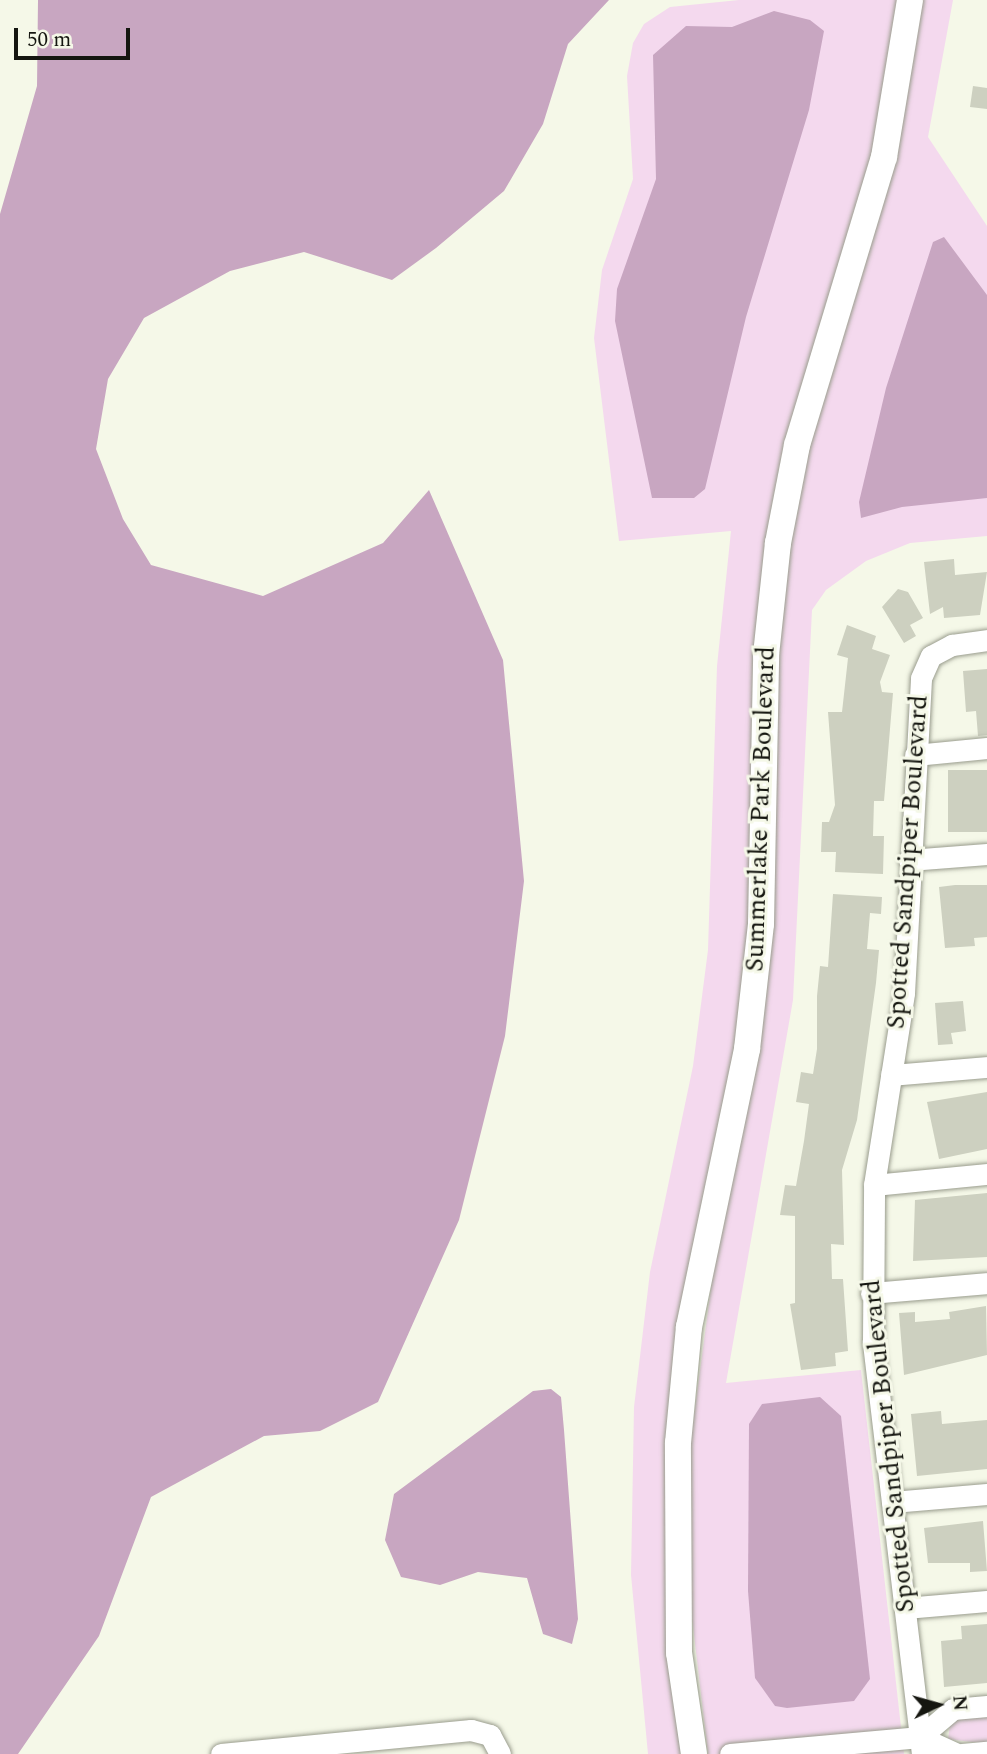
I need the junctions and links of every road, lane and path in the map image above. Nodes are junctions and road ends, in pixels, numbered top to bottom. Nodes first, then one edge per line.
1 (910, 0) edge
2 (987, 640) edge
3 (987, 748) edge
4 (915, 755) junction
5 (987, 854) edge
6 (909, 860) junction
7 (987, 1067) edge
8 (891, 1075) junction
9 (987, 1174) edge
10 (874, 1185) junction
11 (987, 1283) edge
12 (871, 1293) junction
13 (987, 1494) edge
14 (892, 1502) junction
15 (987, 1601) edge
16 (905, 1608) junction
17 (987, 1706) edge
18 (921, 1745) edge
19 (254, 1752) edge
20 (987, 1752) edge
21 (221, 1754) edge
22 (500, 1754) edge
23 (694, 1754) edge
24 (730, 1754) edge
25 (959, 1754) edge

1 - 23 main road, Summerlake Park Boulevard
2 - 4 street, Spotted Sandpiper Boulevard
3 - 4 street
4 - 6 street, Spotted Sandpiper Boulevard
5 - 6 street
6 - 8 street, Spotted Sandpiper Boulevard
7 - 8 street
8 - 10 street, Spotted Sandpiper Boulevard
9 - 10 street
10 - 12 street, Spotted Sandpiper Boulevard
11 - 12 street
12 - 14 street, Spotted Sandpiper Boulevard
13 - 14 street
14 - 16 street, Spotted Sandpiper Boulevard
15 - 16 street
16 - 18 street, Spotted Sandpiper Boulevard
17 - 18 street
18 - 24 street
18 - 25 street
19 - 21 street
19 - 22 street
20 - 25 street

